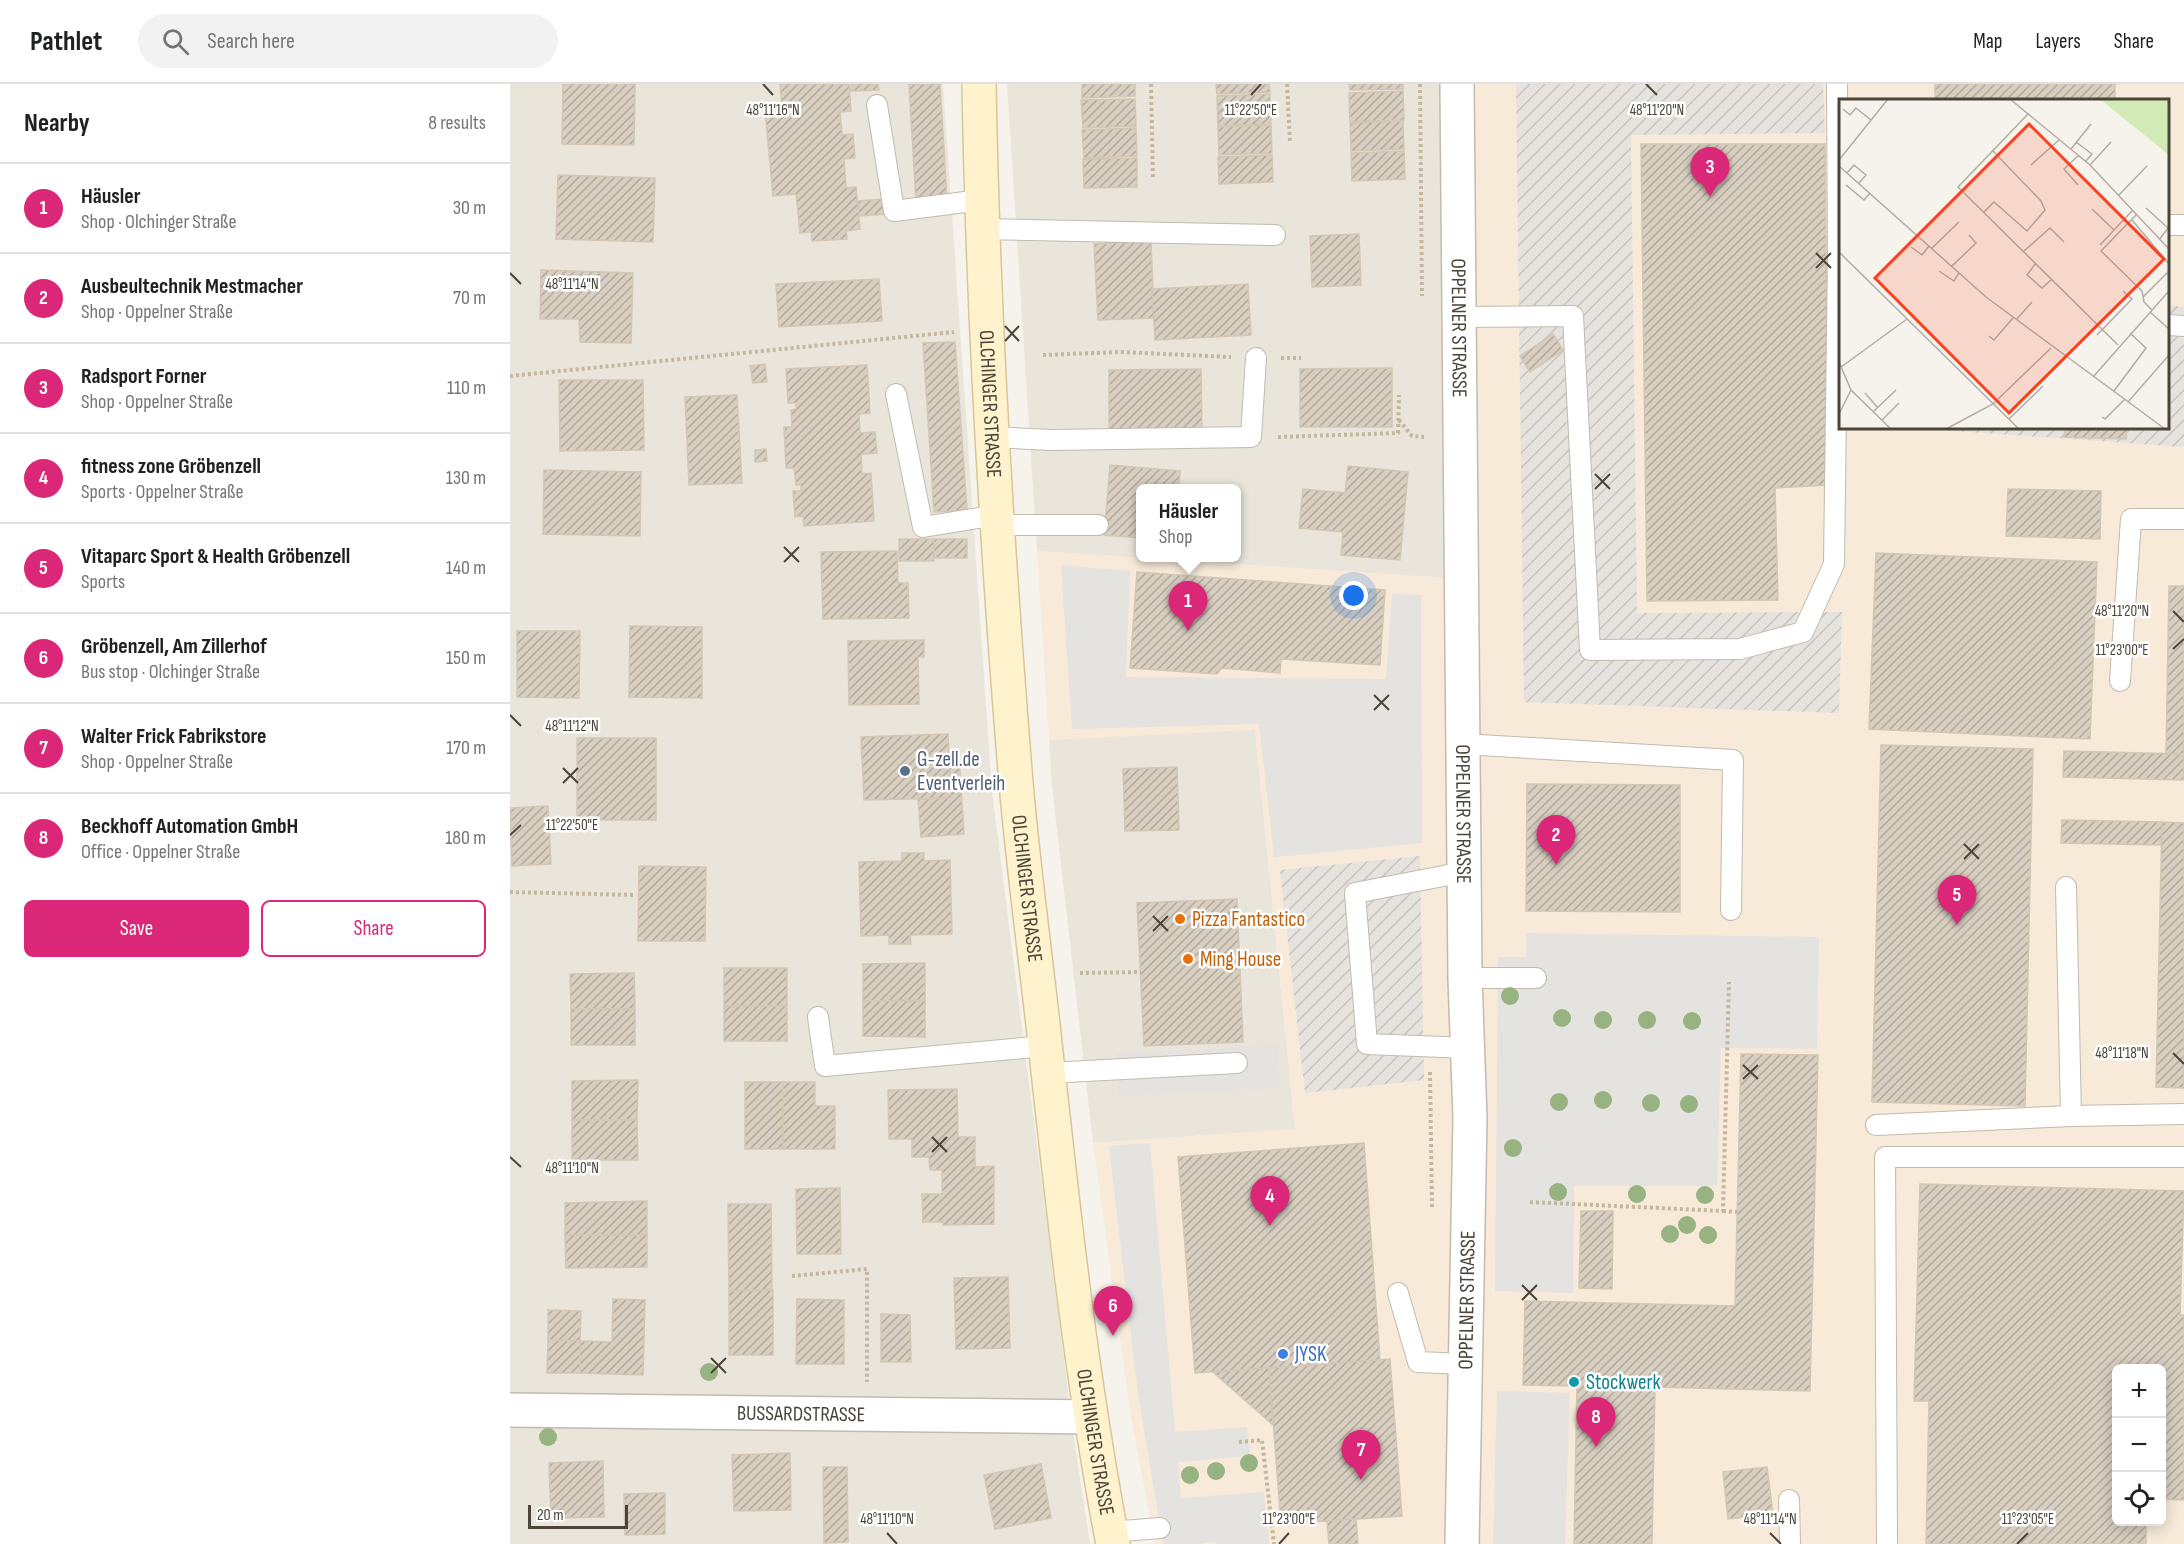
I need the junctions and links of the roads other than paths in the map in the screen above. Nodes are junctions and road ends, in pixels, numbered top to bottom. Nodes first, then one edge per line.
1 (979, 84) edge
2 (1457, 84) edge
3 (1837, 84) edge
4 (877, 105) dead end
5 (981, 215) junction
6 (1275, 235) dead end
7 (1460, 317) junction
8 (2169, 325) edge
9 (2184, 326) edge
10 (1256, 358) road end
11 (896, 394) dead end
12 (993, 437) junction
13 (2184, 519) edge
14 (997, 520) junction
15 (1098, 525) dead end
16 (2120, 681) dead end
17 (1463, 744) junction
18 (1464, 872) junction
19 (2066, 887) dead end
20 (1731, 910) dead end
21 (1466, 978) junction
22 (1536, 978) dead end
23 (818, 1017) dead end
24 (1468, 1048) junction
25 (1047, 1060) junction
26 (1237, 1063) dead end
27 (2184, 1114) edge
28 (2072, 1116) junction
29 (1876, 1125) dead end
30 (2184, 1157) edge
31 (1398, 1293) dead end
32 (1465, 1364) junction
33 (510, 1410) edge
34 (1091, 1417) junction
35 (1789, 1500) dead end
36 (1160, 1528) dead end
37 (1112, 1538) edge
38 (1462, 1544) edge
39 (1790, 1544) edge
40 (1887, 1544) edge

1 - 5 main road, OLCHINGER STRASSE
2 - 7 street, OPPELNER STRASSE
3 - 7 lane
4 - 5 lane
5 - 6 lane
5 - 12 main road, OLCHINGER STRASSE
7 - 17 street, OPPELNER STRASSE
8 - 9 lane
10 - 12 lane
11 - 14 lane
12 - 14 main road, OLCHINGER STRASSE
13 - 16 lane
14 - 15 lane
14 - 25 main road, OLCHINGER STRASSE
17 - 18 street, OPPELNER STRASSE
17 - 20 lane
18 - 21 street, OPPELNER STRASSE
18 - 24 lane
19 - 28 lane
21 - 22 lane
21 - 24 street, OPPELNER STRASSE
23 - 25 lane
24 - 32 street, OPPELNER STRASSE
25 - 26 lane
25 - 34 main road, OLCHINGER STRASSE
27 - 28 lane
28 - 29 lane
30 - 40 lane
31 - 32 lane
32 - 38 street, OPPELNER STRASSE
33 - 34 street, BUSSARDSTRASSE
34 - 37 main road, OLCHINGER STRASSE
35 - 39 lane
36 - 37 lane

